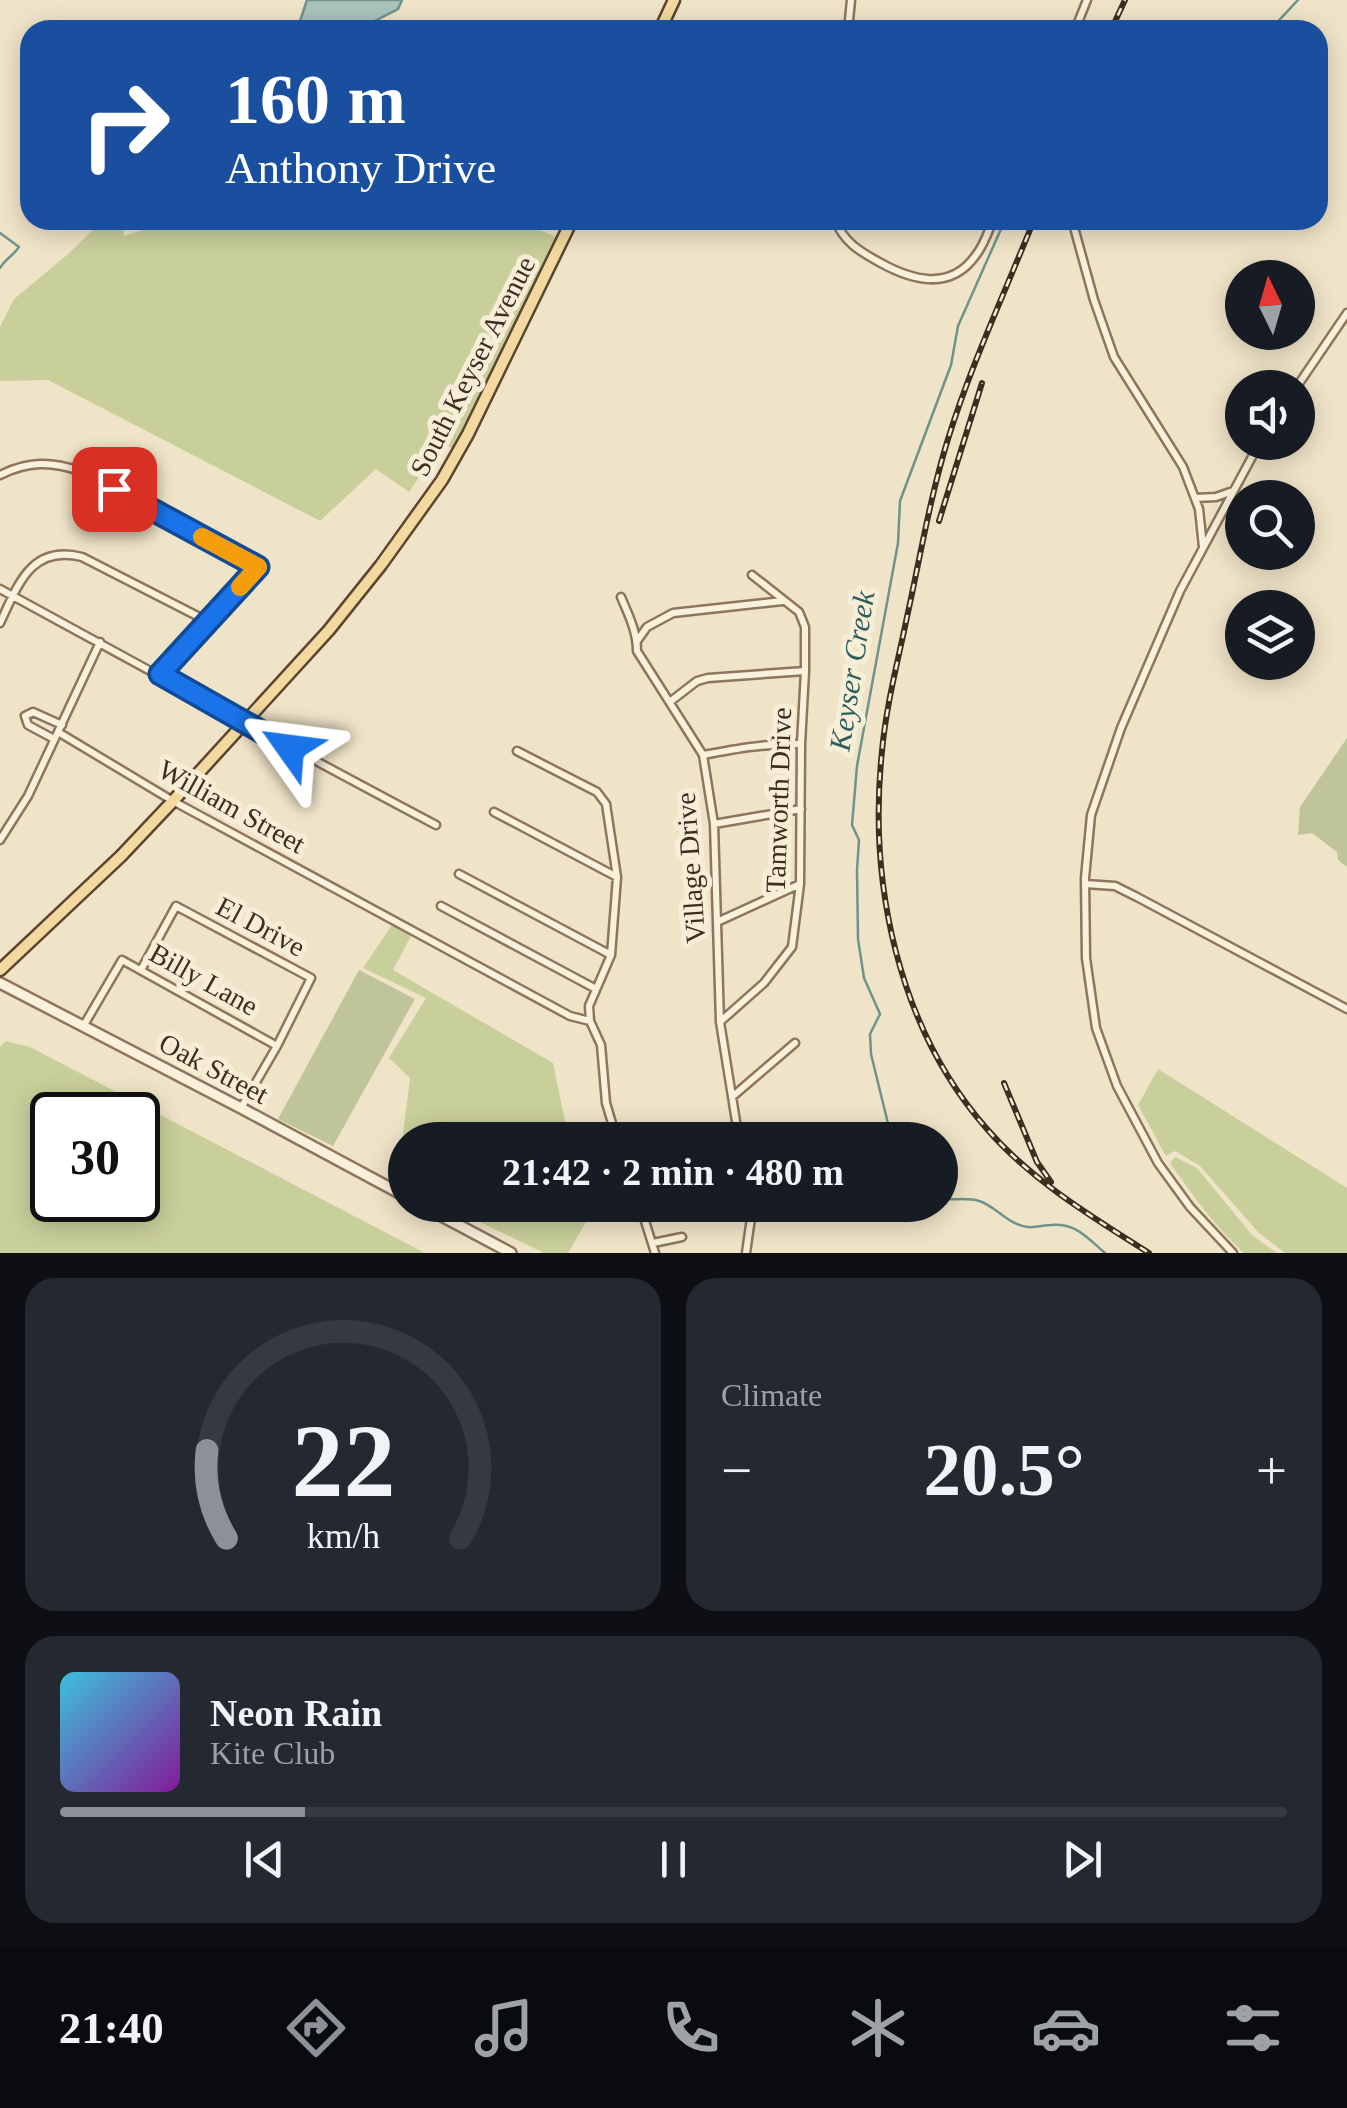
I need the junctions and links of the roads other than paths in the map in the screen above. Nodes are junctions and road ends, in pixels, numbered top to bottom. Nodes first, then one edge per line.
1 (567, 230) edge
2 (840, 230) edge
3 (988, 230) edge
4 (1075, 230) edge
5 (1347, 313) edge
6 (1308, 370) edge
7 (0, 475) edge
8 (1225, 494) edge
9 (1195, 498) junction
10 (1225, 509) edge
11 (1204, 548) junction
12 (752, 574) dead end
13 (0, 589) edge
14 (13, 596) junction
15 (621, 597) dead end
16 (784, 601) junction
17 (209, 622) junction
18 (0, 623) edge
19 (637, 641) junction
20 (100, 642) junction
21 (806, 671) junction
22 (160, 674) junction
23 (671, 702) junction
24 (246, 722) junction
25 (58, 732) junction
26 (800, 744) junction
27 (517, 751) dead end
28 (703, 755) junction
29 (173, 802) junction
30 (801, 809) junction
31 (494, 812) dead end
32 (714, 824) junction
33 (436, 825) dead end
34 (0, 840) edge
35 (459, 874) dead end
36 (616, 878) junction
37 (800, 884) junction
38 (1085, 884) junction
39 (441, 906) dead end
40 (716, 922) junction
41 (611, 955) junction
42 (0, 970) edge
43 (142, 970) junction
44 (0, 983) edge
45 (596, 988) junction
46 (1347, 1009) edge
47 (590, 1021) junction
48 (720, 1022) junction
49 (84, 1025) junction
50 (795, 1043) dead end
51 (277, 1046) junction
52 (731, 1098) junction
53 (241, 1108) junction
54 (612, 1122) edge
55 (736, 1122) edge
56 (388, 1187) edge
57 (453, 1222) edge
58 (646, 1222) edge
59 (750, 1222) edge
60 (682, 1237) dead end
61 (653, 1243) junction
62 (511, 1253) edge
63 (655, 1253) edge
64 (746, 1253) edge
65 (1232, 1253) edge

1 - 24 main road, South Keyser Avenue
2 - 3 street
4 - 9 street
5 - 6 street
7 - 17 street
8 - 9 street
9 - 11 street
10 - 11 street
11 - 38 street
12 - 16 street, Tamworth Drive
13 - 14 street
14 - 17 street
14 - 18 street
14 - 20 street
15 - 19 street, Village Drive
16 - 19 street
16 - 21 street, Tamworth Drive
17 - 22 street
19 - 23 street, Village Drive
20 - 22 street
20 - 25 street
21 - 23 street
21 - 26 street, Tamworth Drive
22 - 24 street
23 - 28 street, Village Drive
24 - 29 main road, South Keyser Avenue
24 - 33 street
25 - 25 street
25 - 29 street, William Street
25 - 34 street
26 - 28 street
26 - 30 street, Tamworth Drive
27 - 36 street
28 - 32 street, Village Drive
29 - 42 main road, South Keyser Avenue
29 - 47 street, William Street
30 - 32 street
30 - 37 street, Tamworth Drive
31 - 36 street
32 - 40 street, Village Drive
35 - 41 street
36 - 41 street
37 - 40 street
37 - 48 street, Tamworth Drive
38 - 46 street
38 - 65 street
39 - 45 street
40 - 48 street, Village Drive
41 - 45 street
43 - 49 street, Billy Lane
43 - 51 street, Billy Lane
43 - 51 street, El Drive
44 - 49 street, Oak Street
45 - 47 street
47 - 54 street
48 - 52 street, Village Drive
49 - 53 street, Oak Street
50 - 52 street
51 - 53 street, El Drive
52 - 55 street, Village Drive
53 - 56 street, Oak Street
57 - 62 street
58 - 61 street
59 - 64 street
60 - 61 street
61 - 63 street

